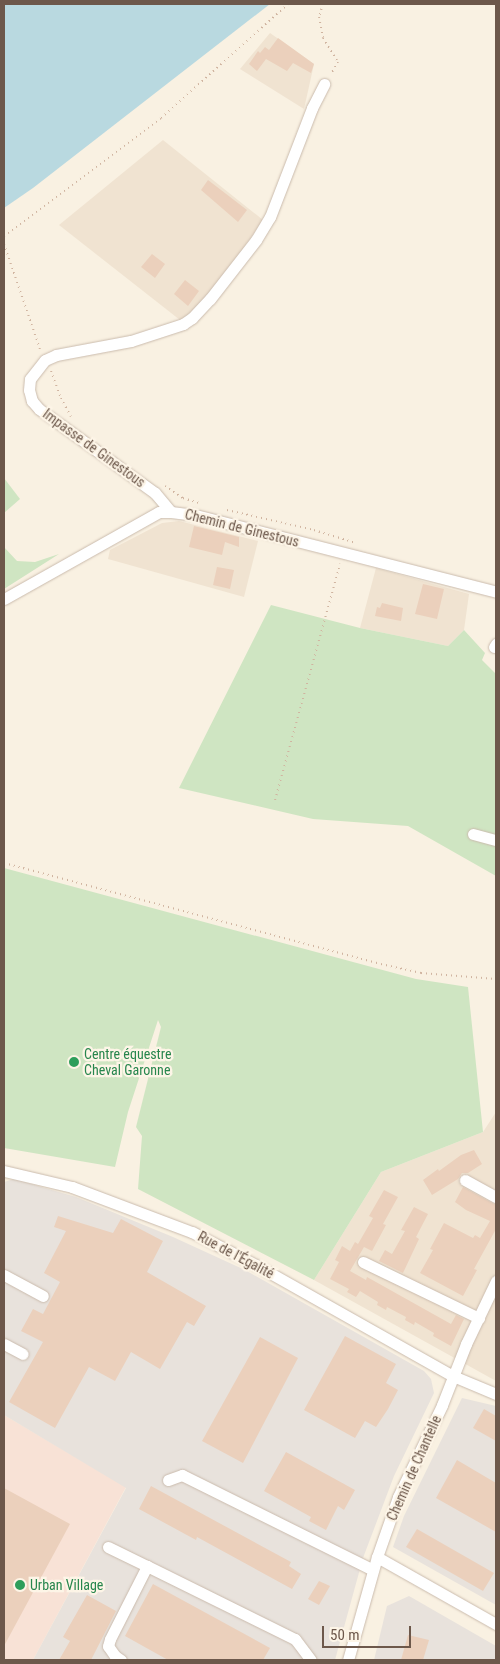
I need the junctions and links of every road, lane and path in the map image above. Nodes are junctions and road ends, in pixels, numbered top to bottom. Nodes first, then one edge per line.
1 (288, 4) edge
2 (323, 4) edge
3 (324, 84) joint
4 (4, 236) edge
5 (4, 244) edge
6 (45, 360) junction
7 (74, 420) dead end
8 (160, 482) dead end
9 (204, 504) dead end
10 (220, 508) dead end
11 (171, 512) junction
12 (356, 543) dead end
13 (343, 554) junction
14 (496, 592) edge
15 (4, 599) edge
16 (275, 800) dead end
17 (473, 834) dead end
18 (496, 840) edge
19 (4, 863) edge
20 (496, 979) edge
21 (4, 1171) edge
22 (465, 1180) dead end
23 (496, 1197) edge
24 (363, 1262) dead end
25 (4, 1274) edge
26 (496, 1281) edge
27 (43, 1296) dead end
28 (479, 1318) junction
29 (4, 1344) edge
30 (23, 1354) dead end
31 (453, 1376) junction
32 (496, 1394) edge
33 (168, 1480) dead end
34 (108, 1546) dead end
35 (377, 1557) junction
36 (147, 1566) junction
37 (373, 1570) junction
38 (496, 1624) edge
39 (121, 1660) edge
40 (311, 1660) edge
41 (348, 1660) edge

1 - 4 path
2 - 3 path
3 - 6 street
5 - 6 path
6 - 7 path
6 - 11 street, Impasse de Ginestous
8 - 9 path
10 - 12 path
11 - 13 street, Chemin de Ginestous
11 - 15 street, Chemin de Ginestous
13 - 14 street, Chemin de Ginestous
13 - 16 path
17 - 18 street
19 - 20 path
21 - 31 street, Rue de l'Égalité
22 - 23 street
24 - 28 street
25 - 27 street
26 - 28 street, Chemin de Chantelle
28 - 31 street, Chemin de Chantelle
29 - 30 street
31 - 32 street, Rue de l'Égalité
31 - 35 street, Chemin de Chantelle
33 - 37 street
34 - 36 street
35 - 37 street, Chemin de Chantelle
35 - 38 street
36 - 39 street
36 - 40 street
37 - 41 street, Chemin de Chantelle

